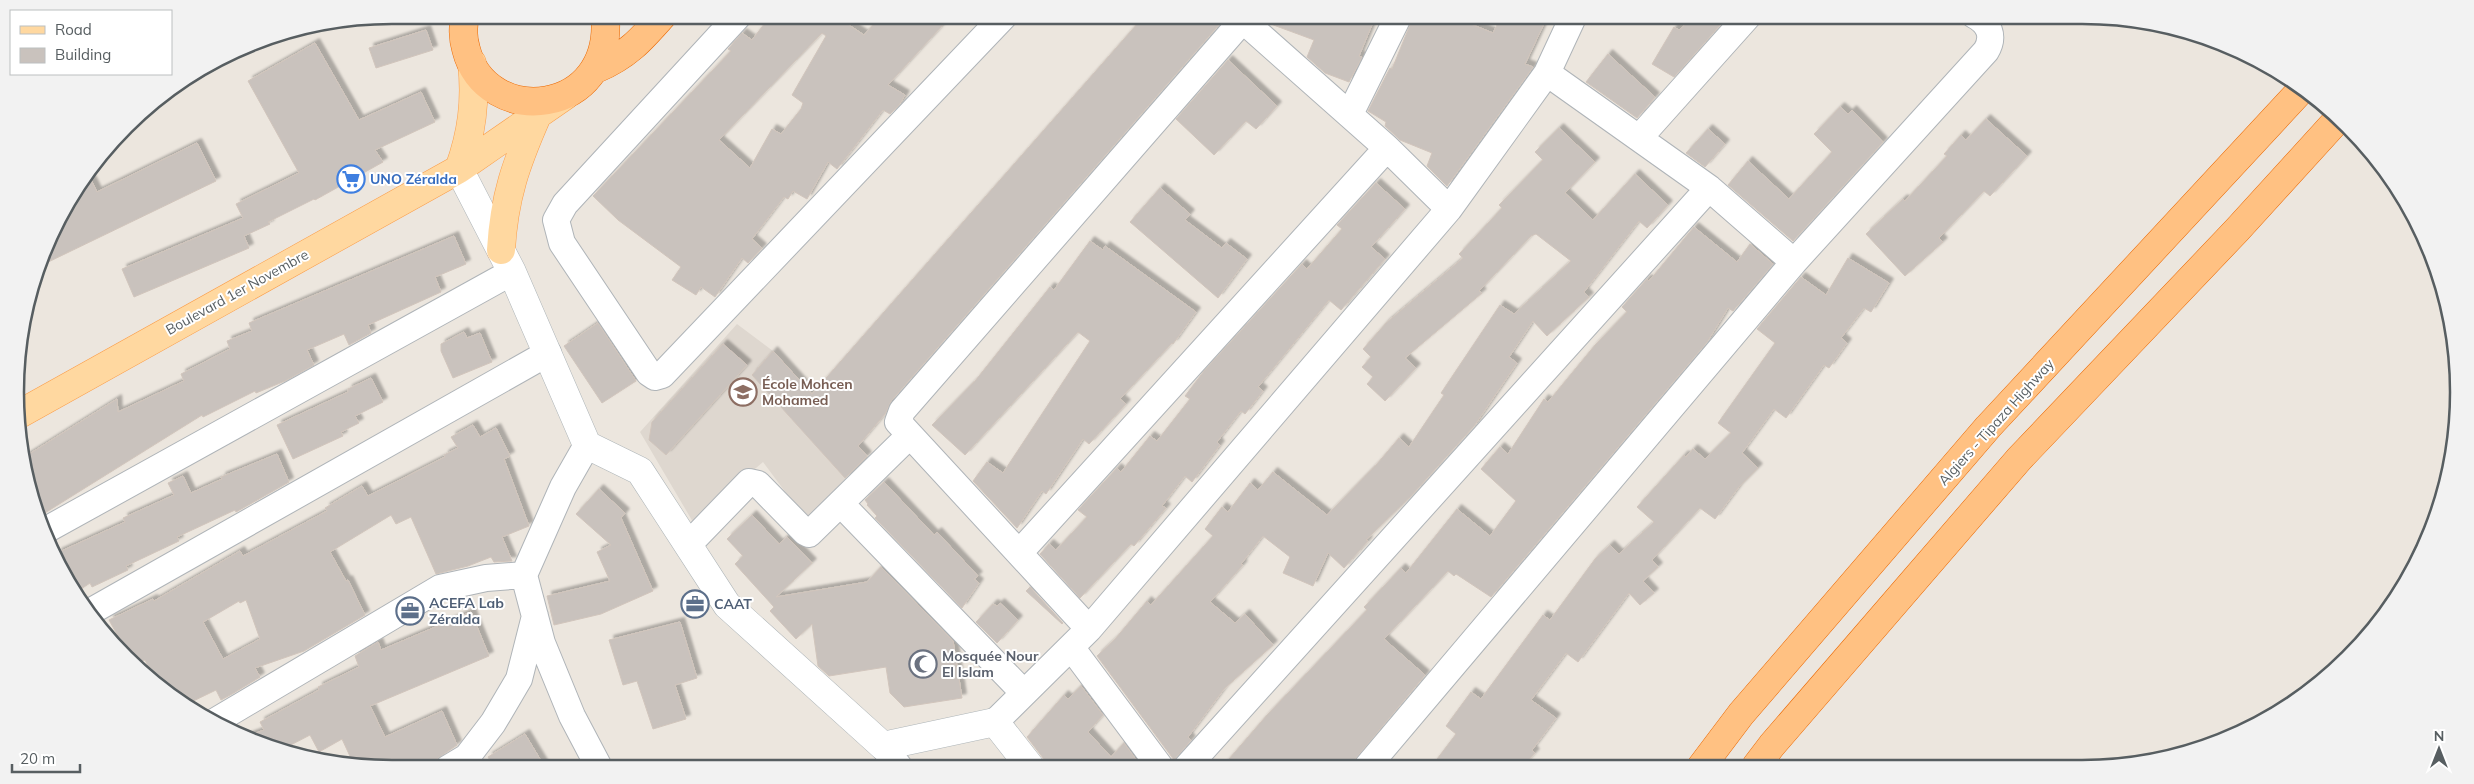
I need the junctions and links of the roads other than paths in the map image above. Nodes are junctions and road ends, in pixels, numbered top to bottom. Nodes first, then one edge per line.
1 (454, 24) edge
2 (466, 24) edge
3 (606, 24) edge
4 (655, 24) edge
5 (731, 24) edge
6 (997, 24) edge
7 (1234, 24) edge
8 (1246, 24) edge
9 (1395, 24) edge
10 (1570, 24) edge
11 (1584, 24) edge
12 (1741, 24) edge
13 (1986, 24) edge
14 (1562, 41) junction
15 (468, 53) junction
16 (596, 69) junction
17 (1547, 73) junction
18 (2297, 93) edge
19 (566, 95) junction
20 (1350, 114) junction
21 (537, 116) junction
22 (2334, 124) edge
23 (1639, 138) junction
24 (1387, 148) junction
25 (459, 169) junction
26 (1709, 188) junction
27 (1449, 209) junction
28 (506, 261) junction
29 (1794, 262) junction
30 (548, 352) junction
31 (25, 411) edge
32 (910, 435) junction
33 (587, 446) junction
34 (841, 504) junction
35 (50, 528) edge
36 (689, 544) junction
37 (1020, 552) junction
38 (524, 575) junction
39 (95, 609) edge
40 (536, 613) junction
41 (1089, 629) junction
42 (1071, 647) junction
43 (1023, 692) junction
44 (221, 718) edge
45 (995, 722) junction
46 (462, 760) edge
47 (595, 760) edge
48 (892, 760) edge
49 (896, 760) edge
50 (1025, 760) edge
51 (1155, 760) edge
52 (1193, 760) edge
53 (1373, 760) edge
54 (1706, 760) edge
55 (1761, 760) edge

1 - 15 street
2 - 15 highway
3 - 16 highway
4 - 16 highway
5 - 6 street
7 - 32 street
8 - 20 street
9 - 20 street
10 - 14 street
11 - 14 street
12 - 23 street
13 - 29 street
14 - 17 street
15 - 19 highway
15 - 25 main road
16 - 19 highway
17 - 23 street
17 - 27 street
18 - 54 highway, Algiers - Tipaza Highway
19 - 21 main road, Boulevard 1er Novembre
20 - 24 street
21 - 25 main road, Boulevard 1er Novembre
21 - 28 main road
22 - 55 highway
23 - 26 street
24 - 27 street
24 - 37 street
25 - 28 street
25 - 31 main road, Boulevard 1er Novembre
26 - 29 street
26 - 52 street
27 - 41 street
28 - 30 street
28 - 35 street
29 - 53 street
30 - 33 street
30 - 39 street
32 - 34 street
32 - 37 street
33 - 36 street
33 - 38 street
34 - 36 street
34 - 43 street
36 - 48 street
37 - 41 street
38 - 40 street
38 - 44 street
40 - 46 street
40 - 47 street
41 - 42 street
42 - 43 street
42 - 51 street
43 - 45 street
45 - 49 street
45 - 50 street

